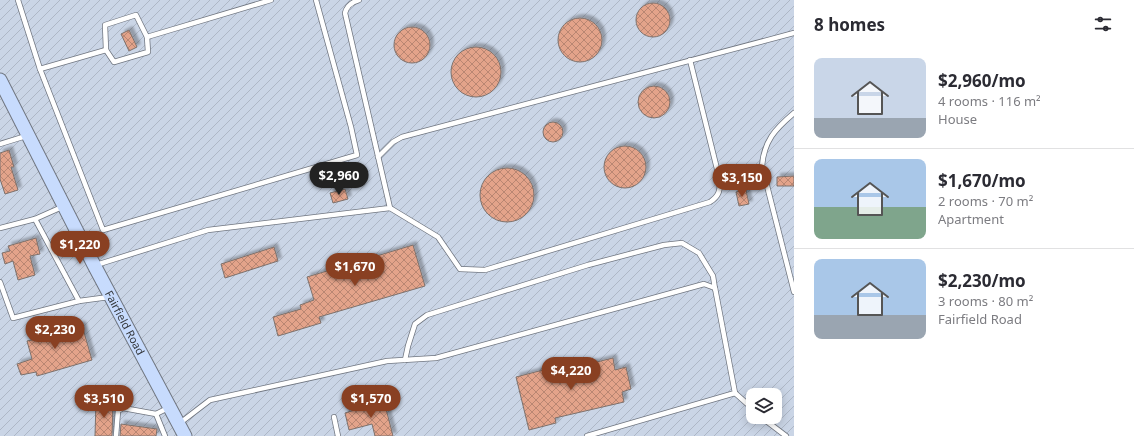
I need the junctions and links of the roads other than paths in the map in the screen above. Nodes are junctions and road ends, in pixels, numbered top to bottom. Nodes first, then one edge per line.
1 (18, 0) edge
2 (271, 0) edge
3 (316, 0) edge
4 (359, 0) edge
5 (794, 32) edge
6 (147, 37) junction
7 (106, 50) junction
8 (690, 60) junction
9 (40, 69) junction
10 (0, 80) edge
11 (794, 113) edge
12 (28, 136) junction
13 (0, 144) edge
14 (378, 157) junction
15 (64, 206) junction
16 (390, 208) junction
17 (36, 219) junction
18 (0, 228) edge
19 (94, 265) junction
20 (0, 282) edge
21 (715, 291) junction
22 (794, 292) edge
23 (111, 296) junction
24 (79, 301) junction
25 (405, 360) junction
26 (735, 392) junction
27 (746, 402) edge
28 (169, 407) junction
29 (156, 414) junction
30 (334, 417) dead end
31 (179, 424) junction
32 (770, 424) edge
33 (116, 436) edge
34 (165, 436) edge
35 (185, 436) edge
36 (338, 436) edge
37 (587, 436) edge
38 (786, 436) edge

1 - 9 lane
2 - 6 lane
3 - 9 lane
4 - 14 lane
5 - 8 lane
6 - 7 lane
6 - 7 lane
7 - 9 lane
8 - 14 lane
8 - 16 lane
10 - 12 street, Fairfield Road
11 - 22 lane
12 - 13 lane
12 - 15 street, Fairfield Road
14 - 16 lane
15 - 17 lane
15 - 19 street, Fairfield Road
16 - 19 lane
17 - 18 lane
17 - 24 lane
19 - 23 street, Fairfield Road
20 - 24 lane
21 - 25 lane
21 - 25 lane
21 - 26 lane
23 - 24 lane
23 - 28 street, Fairfield Road
25 - 31 lane
26 - 27 lane
26 - 37 lane
28 - 29 lane
28 - 31 street, Fairfield Road
29 - 33 lane
29 - 34 lane
30 - 36 lane
31 - 35 street, Fairfield Road
32 - 38 lane

